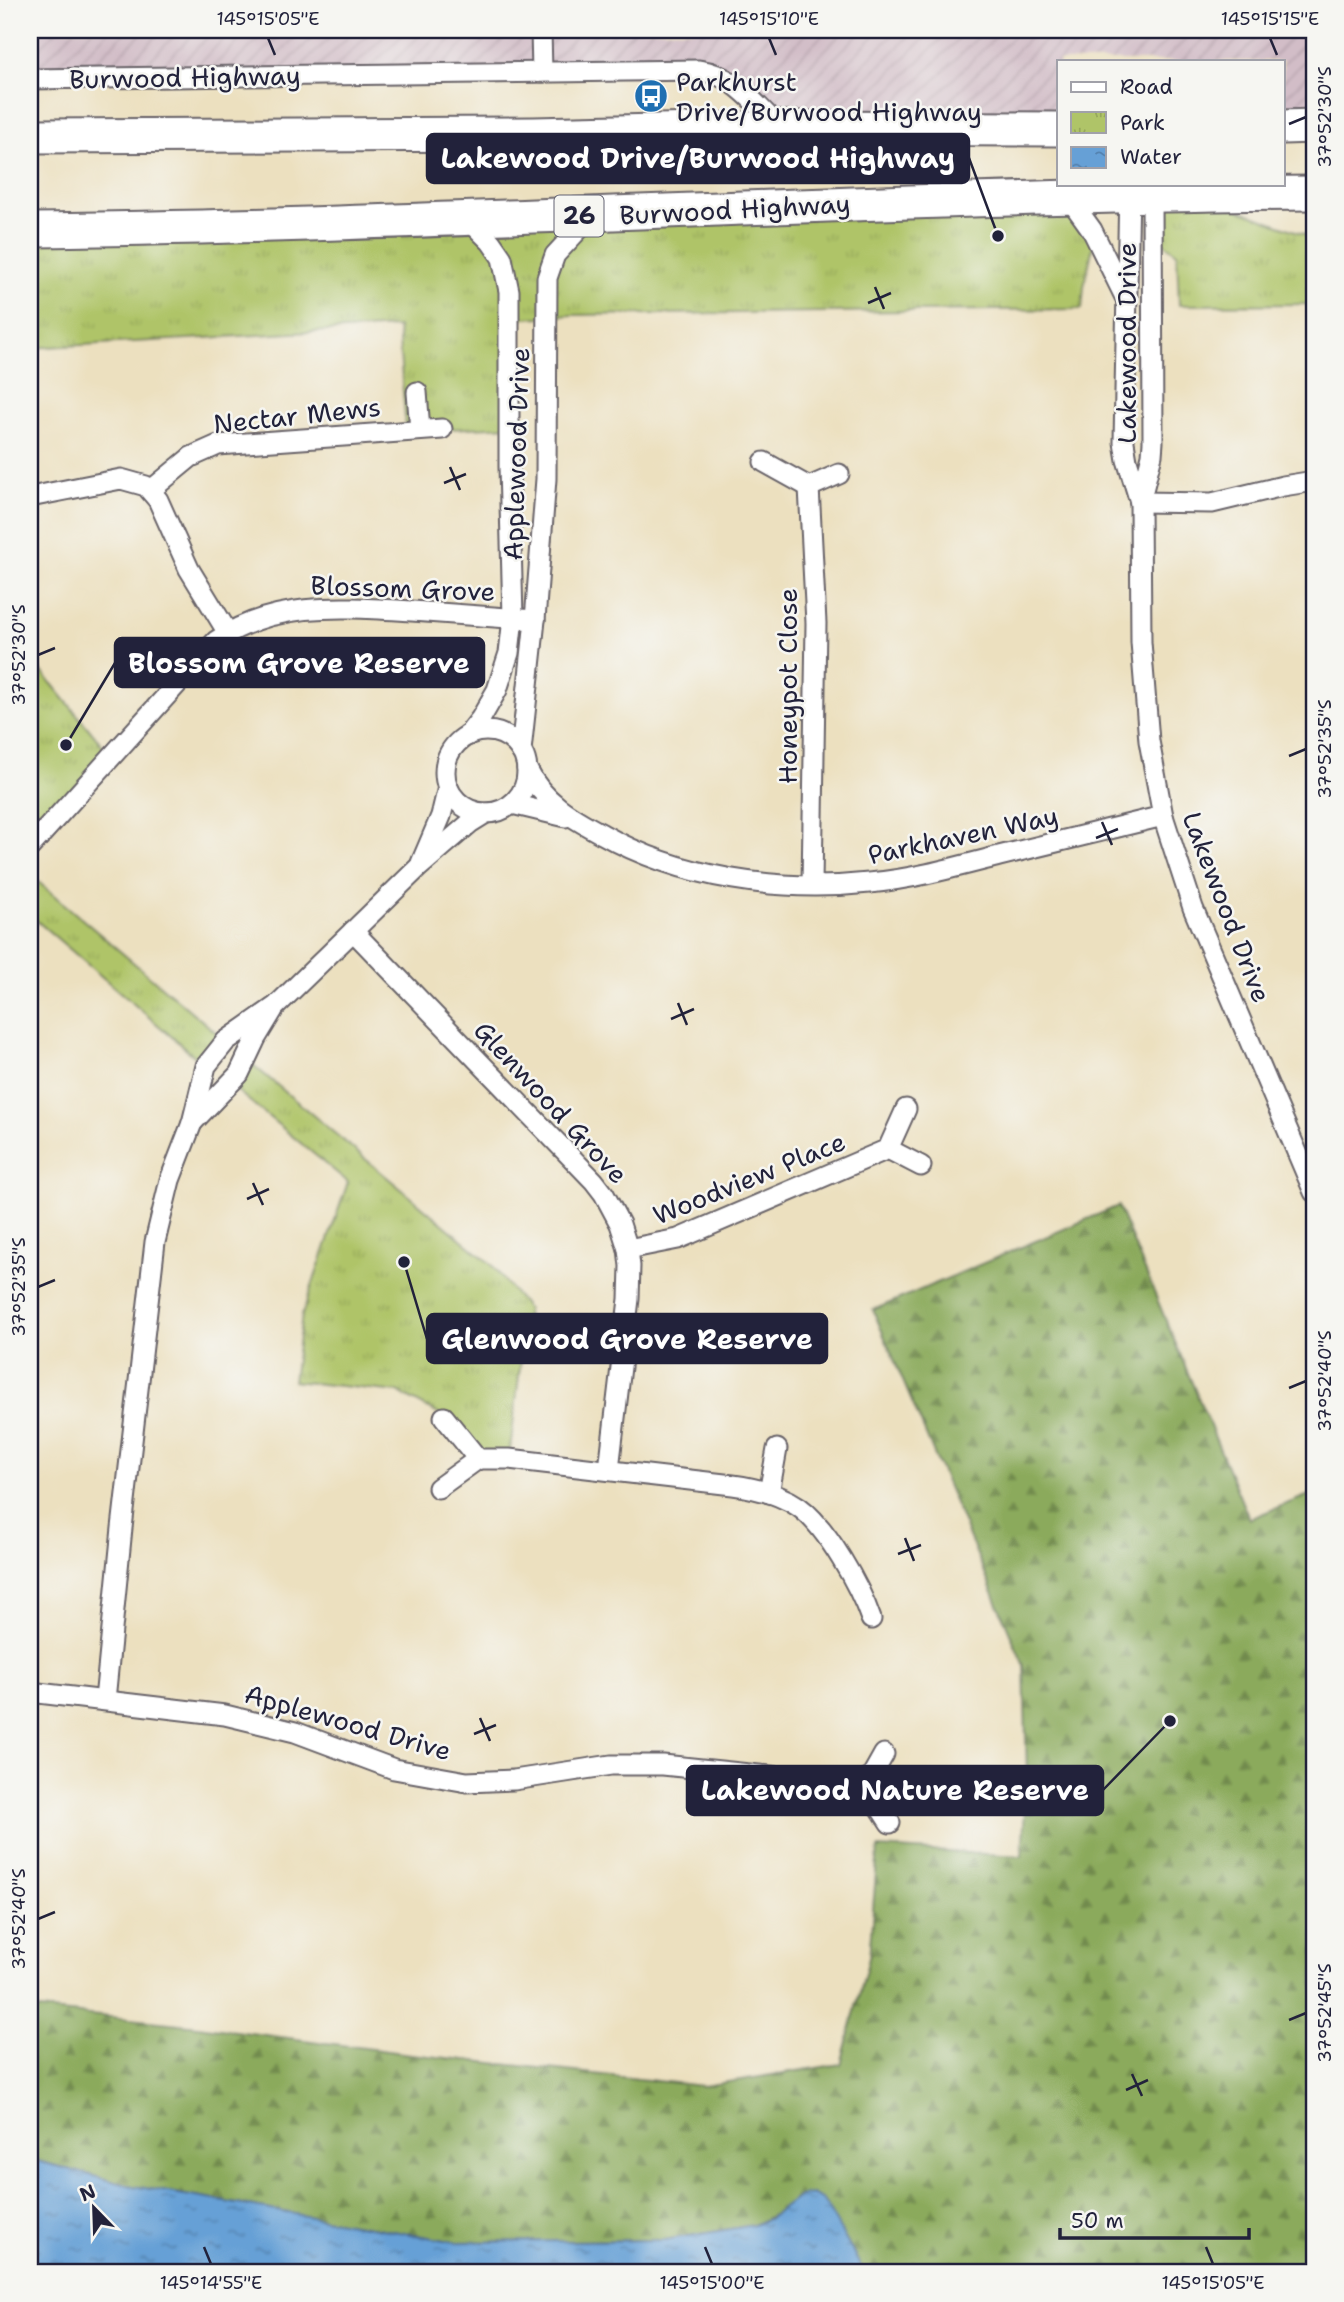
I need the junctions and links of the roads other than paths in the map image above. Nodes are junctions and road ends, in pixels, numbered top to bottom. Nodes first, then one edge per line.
1 (541, 30) edge
2 (542, 72) junction
3 (30, 79) edge
4 (1284, 127) edge
5 (1314, 127) edge
6 (780, 128) junction
7 (1057, 129) edge
8 (30, 136) edge
9 (1140, 190) edge
10 (1314, 193) edge
11 (1069, 198) junction
12 (592, 215) junction
13 (469, 220) junction
14 (30, 230) edge
15 (1126, 298) junction
16 (418, 392) dead end
17 (442, 429) dead end
18 (420, 430) junction
19 (764, 462) dead end
20 (839, 474) dead end
21 (1314, 481) edge
22 (809, 487) junction
23 (151, 491) junction
24 (30, 497) edge
25 (1140, 502) junction
26 (513, 618) junction
27 (535, 620) junction
28 (228, 632) junction
29 (467, 736) junction
30 (524, 760) junction
31 (448, 787) junction
32 (512, 804) junction
33 (485, 813) junction
34 (1163, 816) junction
35 (574, 819) junction
36 (30, 847) edge
37 (419, 867) junction
38 (812, 885) junction
39 (354, 932) junction
40 (276, 1006) junction
41 (906, 1109) dead end
42 (192, 1123) junction
43 (888, 1149) junction
44 (921, 1167) dead end
45 (1314, 1192) edge
46 (628, 1249) junction
47 (444, 1417) dead end
48 (777, 1449) dead end
49 (478, 1460) junction
50 (609, 1469) junction
51 (438, 1488) dead end
52 (769, 1493) junction
53 (871, 1619) dead end
54 (30, 1692) edge
55 (105, 1700) junction
56 (884, 1754) dead end
57 (866, 1786) junction
58 (890, 1823) dead end

1 - 2 street
2 - 3 street, Burwood Highway
2 - 6 street, Burwood Highway
4 - 5 highway
6 - 7 highway
6 - 8 highway
9 - 10 highway, Burwood Highway / 26
9 - 11 highway, Burwood Highway / 26
9 - 15 street, Lakewood Drive
9 - 25 street, Lakewood Drive
11 - 12 highway, Burwood Highway / 26
11 - 15 street, Lakewood Drive
12 - 13 highway, Burwood Highway / 26
12 - 27 street, Applewood Drive
13 - 14 highway, Burwood Highway / 26
13 - 26 street, Applewood Drive
15 - 25 street, Lakewood Drive
16 - 18 street, Nectar Mews
17 - 18 street, Nectar Mews
18 - 23 street, Nectar Mews
19 - 22 street
20 - 22 street
21 - 25 street
22 - 38 street, Honeypot Close
23 - 24 street
23 - 28 street
25 - 34 street, Lakewood Drive
26 - 27 street, Blossom Grove
26 - 28 street, Blossom Grove
26 - 29 street, Applewood Drive
27 - 30 street, Applewood Drive
28 - 36 street, Blossom Grove
29 - 30 street
29 - 31 street
30 - 32 street
30 - 35 street, Parkhaven Way
31 - 33 street
31 - 37 street
32 - 33 street
32 - 35 street, Parkhaven Way
33 - 37 street
34 - 38 street, Parkhaven Way
34 - 45 street, Lakewood Drive
35 - 38 street, Parkhaven Way
37 - 39 street
39 - 40 street
39 - 46 street, Glenwood Grove
40 - 42 street
40 - 42 street
41 - 43 street, Woodview Place
42 - 55 street
43 - 44 street, Woodview Place
43 - 46 street, Woodview Place
46 - 50 street, Glenwood Grove
47 - 49 street
48 - 52 street
49 - 50 street
49 - 51 street
50 - 52 street
52 - 53 street
54 - 55 street, Applewood Drive
55 - 57 street, Applewood Drive
56 - 57 street
57 - 58 street

